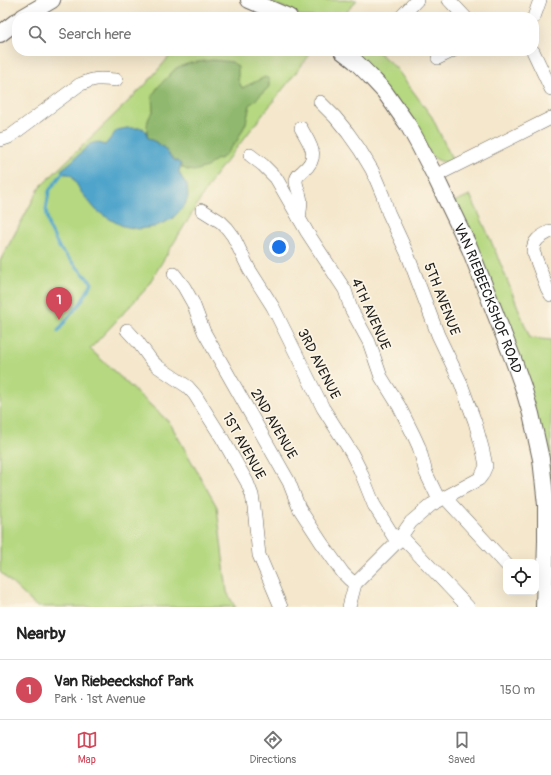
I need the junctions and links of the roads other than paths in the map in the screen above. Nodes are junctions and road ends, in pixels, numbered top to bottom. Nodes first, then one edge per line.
1 (52, 0) edge
2 (249, 0) edge
3 (417, 0) edge
4 (449, 0) edge
5 (540, 0) edge
6 (32, 12) edge
7 (277, 12) edge
8 (406, 12) edge
9 (460, 12) edge
10 (536, 12) edge
11 (12, 24) edge
12 (0, 34) edge
13 (348, 56) edge
14 (442, 56) edge
15 (535, 56) edge
16 (438, 58) dead end
17 (116, 80) dead end
18 (551, 89) edge
19 (320, 102) dead end
20 (551, 118) edge
21 (301, 128) dead end
22 (0, 140) edge
23 (250, 155) dead end
24 (435, 176) junction
25 (202, 210) dead end
26 (299, 218) junction
27 (551, 231) edge
28 (174, 274) dead end
29 (551, 295) edge
30 (127, 330) dead end
31 (444, 501) junction
32 (399, 539) junction
33 (503, 561) edge
34 (540, 579) edge
35 (355, 584) junction
36 (281, 607) edge
37 (349, 607) edge
38 (468, 607) edge
39 (544, 607) edge

1 - 6 street
2 - 7 street
3 - 8 street
4 - 9 street
5 - 10 street
11 - 12 street
13 - 24 street, VAN RIEBEECKSHOF ROAD
14 - 16 street
15 - 18 street
17 - 22 street
19 - 31 street, 5TH AVENUE
20 - 24 street
21 - 26 street
23 - 26 street, 4TH AVENUE
24 - 34 street, VAN RIEBEECKSHOF ROAD
25 - 32 street, 3RD AVENUE
26 - 31 street, 4TH AVENUE
27 - 29 street
28 - 35 street, 2ND AVENUE
30 - 36 street, 1ST AVENUE
31 - 32 street, 5TH AVENUE
31 - 33 street
32 - 35 street, 5TH AVENUE
32 - 38 street, 3RD AVENUE
34 - 39 street, VAN RIEBEECKSHOF ROAD
35 - 37 street

